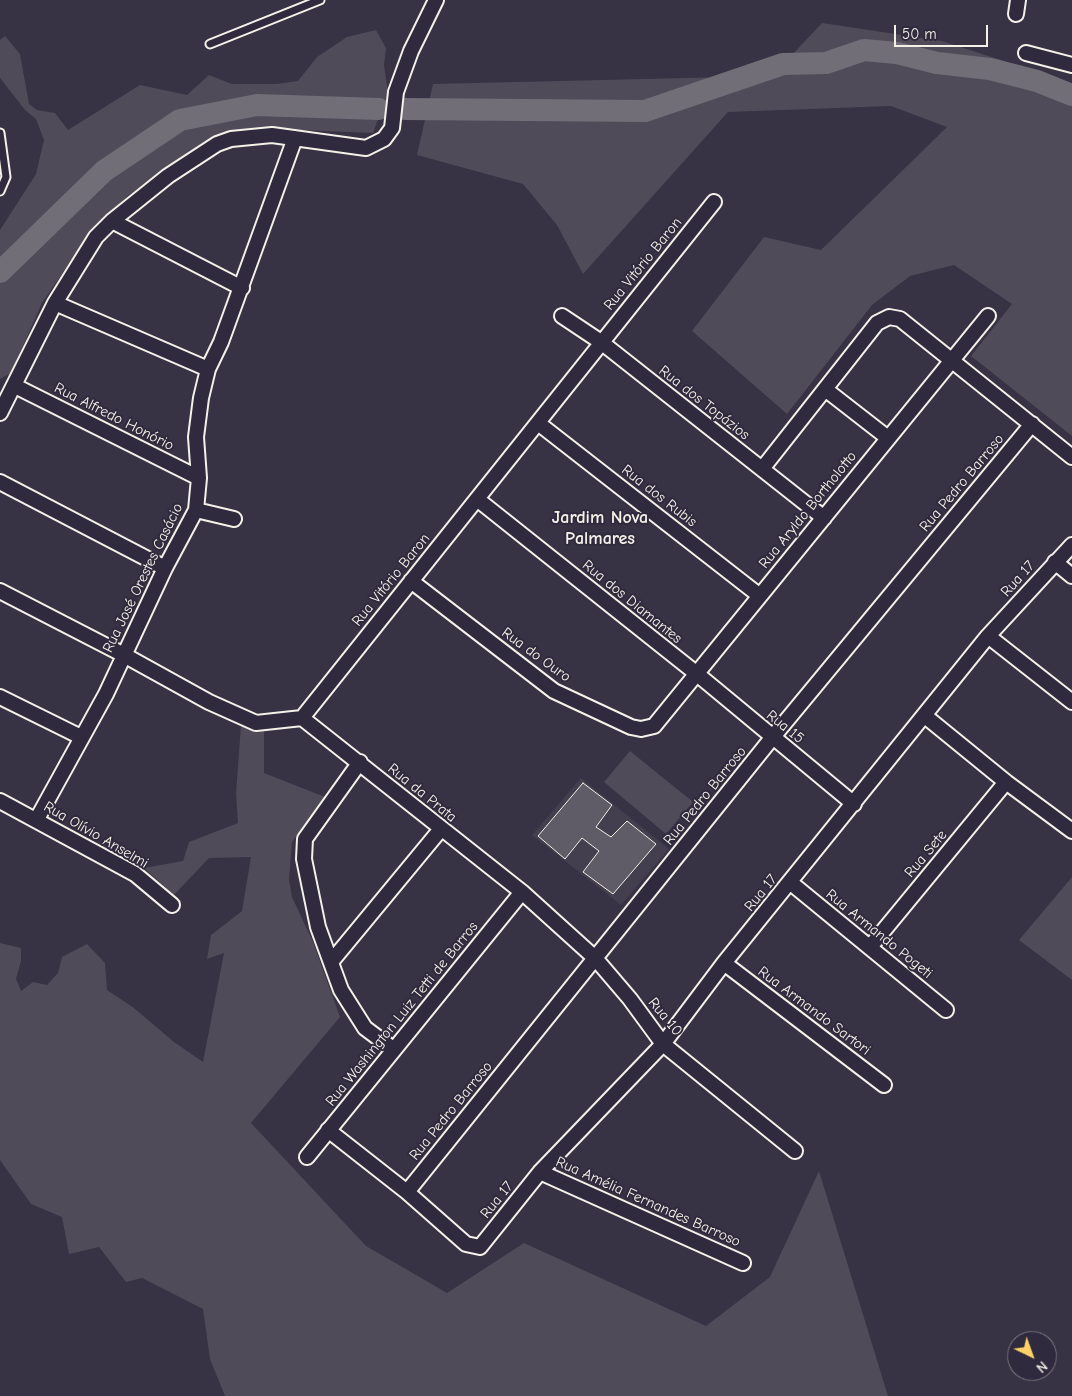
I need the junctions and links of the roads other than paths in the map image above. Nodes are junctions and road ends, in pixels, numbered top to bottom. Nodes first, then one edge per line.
1 (320, 0) edge
2 (432, 4) edge
3 (210, 44) dead end
4 (1026, 53) dead end
5 (1072, 65) edge
6 (0, 133) edge
7 (295, 138) junction
8 (0, 191) edge
9 (714, 202) dead end
10 (112, 221) junction
11 (242, 288) junction
12 (55, 303) junction
13 (562, 316) dead end
14 (988, 316) dead end
15 (601, 342) junction
16 (951, 362) junction
17 (208, 369) junction
18 (15, 386) junction
19 (825, 389) junction
20 (0, 412) edge
21 (538, 423) junction
22 (1032, 424) junction
23 (888, 438) junction
24 (1072, 457) edge
25 (762, 469) junction
26 (199, 478) junction
27 (0, 482) edge
28 (477, 499) junction
29 (196, 510) junction
30 (824, 518) junction
31 (234, 519) dead end
32 (1072, 545) edge
33 (1055, 562) junction
34 (165, 568) junction
35 (1072, 576) edge
36 (411, 580) junction
37 (0, 591) edge
38 (760, 596) junction
39 (988, 636) junction
40 (124, 655) junction
41 (697, 674) junction
42 (0, 698) edge
43 (1072, 702) edge
44 (925, 716) junction
45 (302, 718) junction
46 (654, 726) joint
47 (81, 737) junction
48 (772, 738) junction
49 (360, 762) junction
50 (1006, 782) junction
51 (0, 800) edge
52 (854, 804) junction
53 (36, 819) junction
54 (441, 830) junction
55 (1072, 831) edge
56 (791, 883) junction
57 (522, 892) junction
58 (172, 905) dead end
59 (870, 947) junction
60 (595, 958) junction
61 (331, 962) junction
62 (724, 963) junction
63 (946, 1010) dead end
64 (663, 1044) junction
65 (393, 1049) junction
66 (884, 1085) dead end
67 (328, 1130) junction
68 (795, 1151) dead end
69 (307, 1157) dead end
70 (540, 1172) junction
71 (407, 1192) junction
72 (743, 1262) dead end

1 - 3 lane
2 - 7 street
4 - 5 street
6 - 8 lane
7 - 10 street
7 - 11 street, Rua José Orestes Casácio
9 - 15 street, Rua Vitório Baron
10 - 11 street
10 - 12 street
11 - 17 street, Rua José Orestes Casácio
12 - 17 street
12 - 18 street
13 - 15 street, Rua dos Topázios
14 - 16 street, Rua Aryldo Bortholotto
15 - 21 street, Rua Vitório Baron
15 - 25 street, Rua dos Topázios
16 - 19 street
16 - 22 street
16 - 23 street, Rua Aryldo Bortholotto
17 - 26 street, Rua José Orestes Casácio
18 - 20 street
18 - 26 street, Rua Alfredo Honório
19 - 23 street
19 - 25 street
21 - 28 street, Rua Vitório Baron
21 - 38 street, Rua dos Rubis
22 - 24 street
22 - 48 street, Rua Pedro Barroso
23 - 30 street, Rua Aryldo Bortholotto
25 - 30 street, Rua dos Topázios
26 - 29 street, Rua José Orestes Casácio
27 - 34 street
28 - 36 street, Rua Vitório Baron
28 - 41 street, Rua dos Diamantes
29 - 31 street
29 - 34 street, Rua José Orestes Casácio
30 - 38 street, Rua Aryldo Bortholotto
32 - 33 street, Rua 17
33 - 35 street
33 - 39 street, Rua 17
34 - 40 street, Rua José Orestes Casácio
36 - 45 street, Rua Vitório Baron
36 - 46 street, Rua do Ouro
37 - 40 street
38 - 41 street, Rua Aryldo Bortholotto
39 - 43 street
39 - 44 street, Rua 17
40 - 45 street
40 - 47 street, Rua José Orestes Casácio
41 - 46 street, Rua Aryldo Bortholotto
41 - 48 street, Rua 15
42 - 47 street
44 - 50 street
44 - 52 street, Rua 17
45 - 49 street, Rua da Prata
47 - 53 street, Rua José Orestes Casácio
48 - 52 street, Rua 15
48 - 60 street, Rua Pedro Barroso
49 - 54 street, Rua da Prata
49 - 61 street
50 - 55 street
50 - 59 street, Rua Sete
51 - 53 street, Rua Olívio Anselmi
52 - 56 street, Rua 17
53 - 58 street, Rua Olívio Anselmi
54 - 57 street, Rua da Prata
54 - 61 street
56 - 59 street, Rua Armando Pogeti
56 - 62 street, Rua 17
57 - 60 street, Rua 10
57 - 65 street, Rua Washington Luiz Tetti de Barros
59 - 63 street, Rua Armando Pogeti
60 - 64 street, Rua 10
60 - 71 street, Rua Pedro Barroso
61 - 65 street
62 - 64 street, Rua 17
62 - 66 street, Rua Armando Sartori
64 - 68 street, Rua 10
64 - 70 street, Rua 17
65 - 67 street, Rua Washington Luiz Tetti de Barros
67 - 69 street, Rua Washington Luiz Tetti de Barros
67 - 71 street
70 - 71 street, Rua 17
70 - 72 street, Rua Amélia Fernandes Barroso

